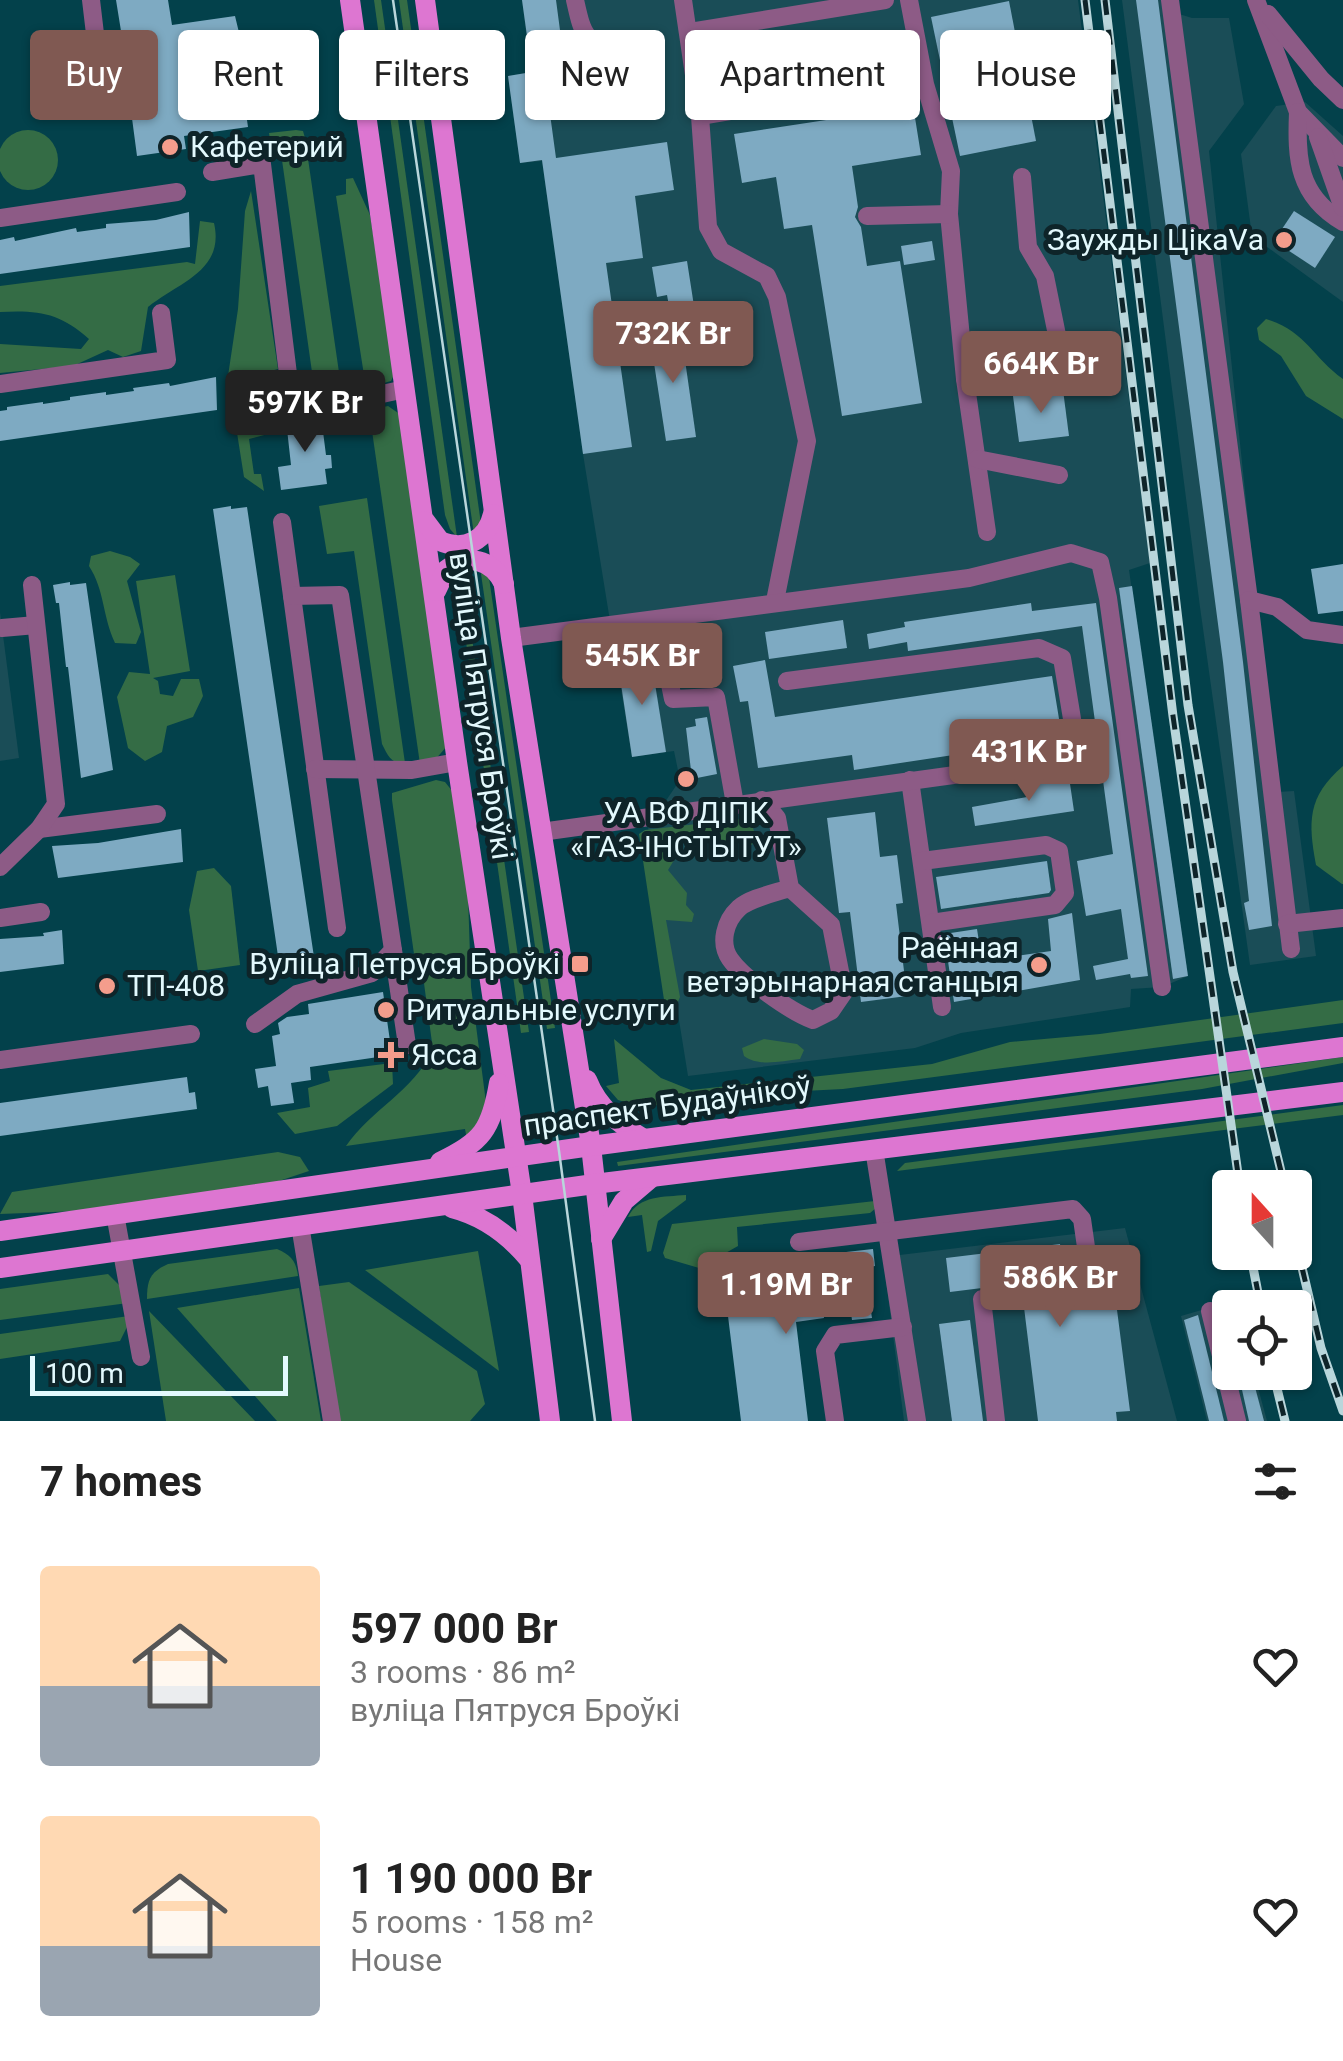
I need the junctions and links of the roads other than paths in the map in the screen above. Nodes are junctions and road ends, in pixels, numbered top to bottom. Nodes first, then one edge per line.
1 (91, 0) edge
2 (350, 0) edge
3 (425, 0) edge
4 (575, 0) edge
5 (683, 0) edge
6 (886, 0) edge
7 (909, 0) edge
8 (1170, 0) edge
9 (1257, 0) edge
10 (95, 30) edge
11 (583, 30) edge
12 (690, 30) edge
13 (702, 30) edge
14 (1343, 100) edge
15 (1298, 112) junction
16 (700, 120) edge
17 (1316, 132) junction
18 (1343, 158) edge
19 (212, 172) dead end
20 (1022, 177) dead end
21 (177, 192) dead end
22 (1343, 208) edge
23 (949, 214) junction
24 (866, 216) dead end
25 (0, 218) edge
26 (1343, 222) edge
27 (161, 313) dead end
28 (964, 379) junction
29 (0, 384) edge
30 (405, 390) junction
31 (976, 459) junction
32 (1059, 475) dead end
33 (493, 509) junction
34 (424, 520) junction
35 (282, 522) dead end
36 (987, 532) dead end
37 (32, 586) dead end
38 (504, 586) junction
39 (436, 594) junction
40 (292, 596) junction
41 (1249, 600) junction
42 (775, 601) junction
43 (36, 625) junction
44 (2, 628) edge
45 (1343, 635) edge
46 (511, 638) junction
47 (664, 655) dead end
48 (788, 681) dead end
49 (457, 762) junction
50 (315, 769) junction
51 (366, 772) junction
52 (910, 780) junction
53 (762, 800) junction
54 (735, 804) junction
55 (158, 814) dead end
56 (39, 829) junction
57 (541, 832) junction
58 (922, 861) junction
59 (0, 867) edge
60 (790, 888) junction
61 (40, 912) dead end
62 (0, 918) edge
63 (1343, 918) edge
64 (931, 922) junction
65 (1288, 924) junction
66 (337, 928) dead end
67 (1291, 949) dead end
68 (393, 950) junction
69 (1162, 987) dead end
70 (942, 1006) dead end
71 (255, 1024) dead end
72 (190, 1034) dead end
73 (407, 1045) dead end
74 (1343, 1047) edge
75 (576, 1050) junction
76 (0, 1060) edge
77 (502, 1064) junction
78 (1343, 1092) edge
79 (644, 1139) junction
80 (591, 1146) junction
81 (874, 1149) junction
82 (516, 1157) junction
83 (424, 1170) junction
84 (653, 1176) junction
85 (594, 1184) junction
86 (522, 1194) junction
87 (436, 1205) junction
88 (114, 1214) junction
89 (300, 1225) junction
90 (0, 1231) edge
91 (888, 1231) junction
92 (602, 1240) junction
93 (799, 1242) dead end
94 (122, 1251) junction
95 (528, 1258) junction
96 (1088, 1261) dead end
97 (0, 1268) edge
98 (982, 1299) dead end
99 (1210, 1312) dead end
100 (903, 1327) junction
101 (141, 1357) dead end
102 (332, 1421) edge
103 (550, 1421) edge
104 (622, 1421) edge
105 (834, 1421) edge
106 (917, 1421) edge
107 (996, 1421) edge
108 (1237, 1421) edge

1 - 10 street
2 - 30 main road, вуліца Пятруся Броўкі
3 - 33 main road, вуліца Пятруся Броўкі
4 - 11 street
5 - 12 street
6 - 13 street
7 - 23 street
8 - 41 street
9 - 14 street
9 - 15 street
15 - 17 street
15 - 26 street
16 - 42 street
17 - 18 street
17 - 22 street
19 - 30 street
20 - 28 street
21 - 25 street
23 - 24 street
23 - 28 street
27 - 29 street
28 - 31 street
30 - 34 main road, вуліца Пятруся Броўкі
31 - 32 street
31 - 36 street
33 - 34 main road
33 - 38 main road, вуліца Пятруся Броўкі
34 - 39 main road, вуліца Пятруся Броўкі
35 - 40 street
37 - 43 street
38 - 39 main road
38 - 46 main road, вуліца Пятруся Броўкі
39 - 49 main road, вуліца Пятруся Броўкі
40 - 50 street
40 - 51 street
41 - 45 street
41 - 65 street
42 - 46 street
42 - 69 street
43 - 44 street
43 - 56 street
46 - 57 main road, вуліца Пятруся Броўкі
47 - 54 street
48 - 52 street
49 - 51 street
49 - 77 main road, вуліца Пятруся Броўкі
50 - 51 street
50 - 66 street
51 - 68 street
52 - 53 street
52 - 58 street
53 - 54 street
53 - 60 street
54 - 57 street
55 - 56 street
56 - 59 street
57 - 75 main road, вуліца Пятруся Броўкі
58 - 64 street
58 - 64 street
60 - 60 street
61 - 62 street
63 - 65 street
64 - 70 street
65 - 67 street
68 - 71 street
68 - 73 street
72 - 76 street
74 - 79 main road, праспект Будаўнікоў
75 - 79 main road
75 - 80 main road, вуліца Пятруся Броўкі
77 - 82 main road, вуліца Пятруся Броўкі
77 - 83 main road
78 - 81 main road
79 - 80 main road, праспект Будаўнікоў
80 - 82 main road, праспект Будаўнікоў
80 - 85 main road, вуліца Пятруся Броўкі
81 - 84 main road
81 - 91 street
82 - 83 main road, праспект Будаўнікоў
82 - 86 main road, вуліца Пятруся Броўкі
83 - 88 main road, праспект Будаўнікоў
84 - 85 main road
84 - 92 main road
85 - 86 main road
85 - 92 main road, вуліца Пятруся Броўкі
86 - 87 main road
86 - 95 main road, вуліца Пятруся Броўкі
87 - 89 main road
87 - 95 main road
88 - 90 main road, праспект Будаўнікоў
88 - 94 street
89 - 94 main road
89 - 102 street
91 - 93 street
91 - 96 street
91 - 100 street
92 - 104 main road, вуліца Пятруся Броўкі
94 - 97 main road
94 - 101 street
95 - 103 main road, вуліца Пятруся Броўкі
98 - 107 street
99 - 108 street
100 - 105 street
100 - 106 street

